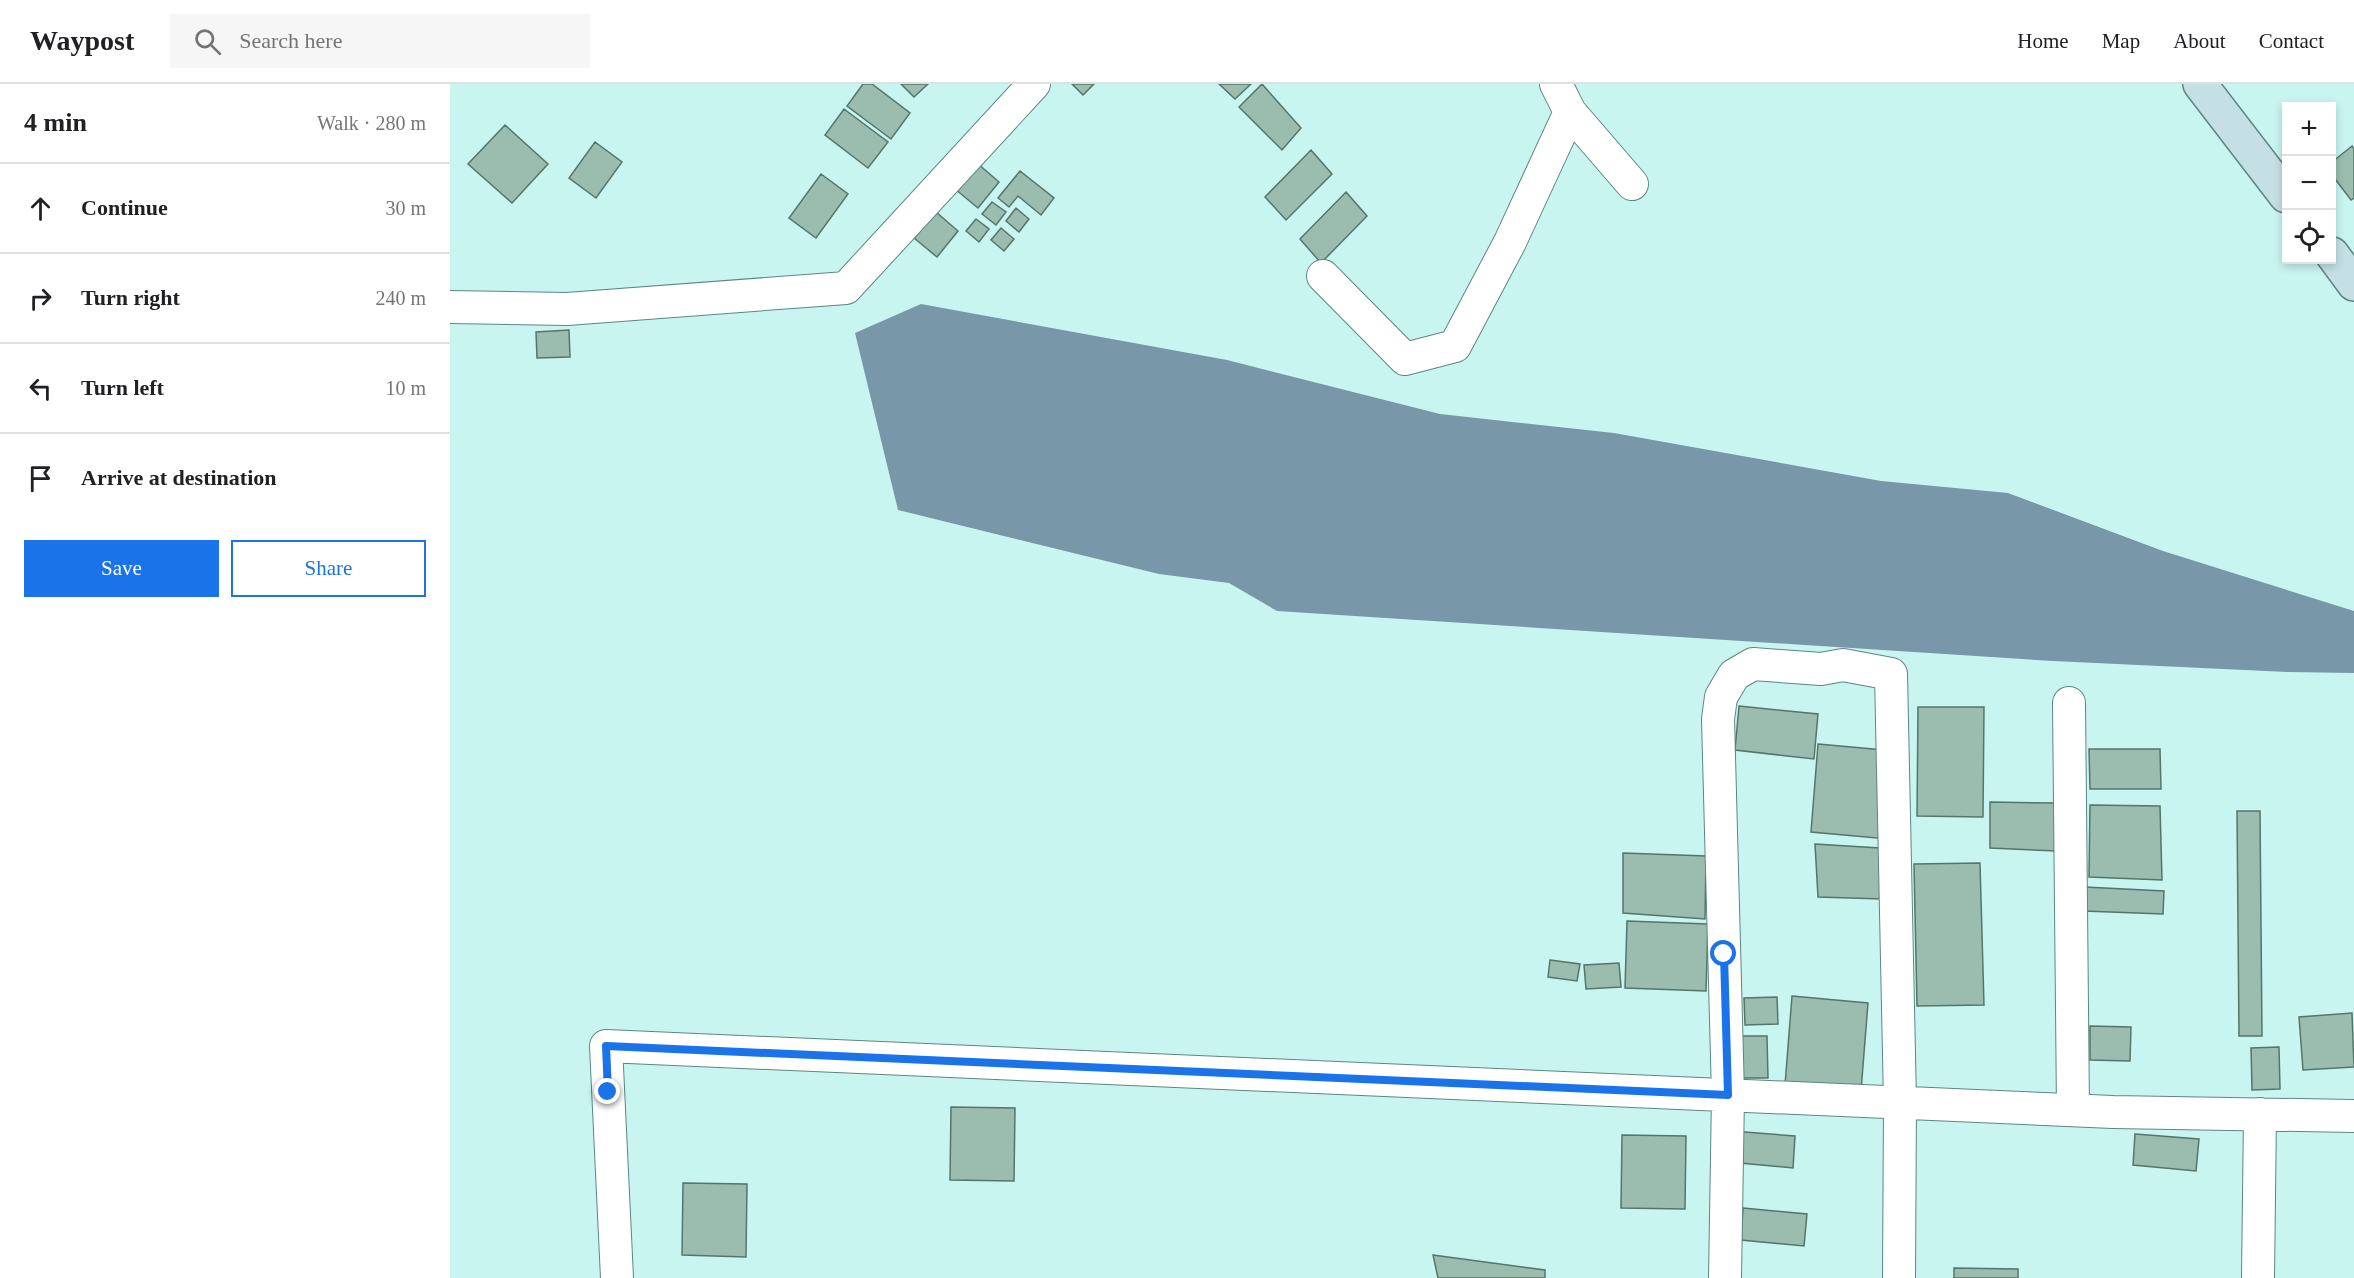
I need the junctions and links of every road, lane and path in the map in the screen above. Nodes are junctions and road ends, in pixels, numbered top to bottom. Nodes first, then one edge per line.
1 (1034, 84) edge
2 (1556, 84) edge
3 (2200, 84) edge
4 (1570, 112) junction
5 (1632, 184) dead end
6 (2282, 191) edge
7 (2336, 261) edge
8 (1323, 276) dead end
9 (2354, 284) edge
10 (450, 307) edge
11 (2069, 703) dead end
12 (1728, 1095) junction
13 (1900, 1102) junction
14 (2073, 1110) junction
15 (2260, 1114) junction
16 (2354, 1116) edge
17 (617, 1278) edge
18 (1725, 1278) edge
19 (1899, 1278) edge
20 (2258, 1278) edge

1 - 10 street
2 - 4 street
3 - 6 street
4 - 5 street
4 - 8 street
7 - 9 street
11 - 14 street
12 - 13 street
12 - 13 street
12 - 17 street
12 - 18 street
13 - 14 street
13 - 19 street
14 - 15 street
15 - 16 street
15 - 20 street

